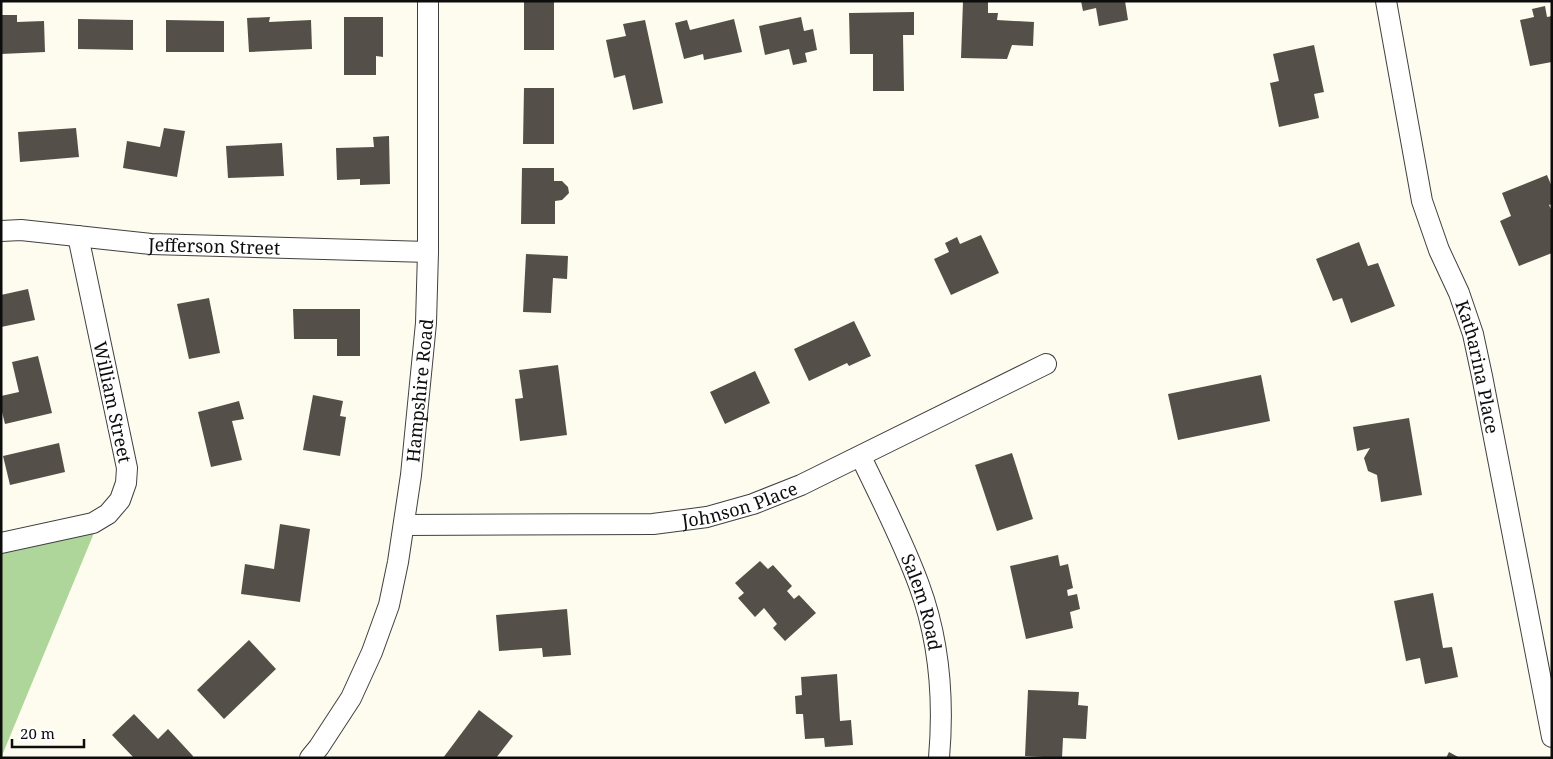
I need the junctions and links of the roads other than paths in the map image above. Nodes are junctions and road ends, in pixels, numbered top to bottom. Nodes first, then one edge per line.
1 (428, 1) edge
2 (1386, 1) edge
3 (1, 231) edge
4 (78, 236) junction
5 (428, 252) junction
6 (1046, 364) dead end
7 (861, 457) junction
8 (404, 525) junction
9 (1, 543) edge
10 (1552, 737) edge
11 (310, 758) edge
12 (939, 758) edge

1 - 5 street, Hampshire Road
2 - 10 street, Katharina Place
3 - 4 street, Jefferson Street
4 - 5 street, Jefferson Street
4 - 9 street, William Street
5 - 8 street, Hampshire Road
6 - 7 street, Johnson Place
7 - 8 street, Johnson Place
7 - 12 street, Salem Road
8 - 11 street, Hampshire Road

